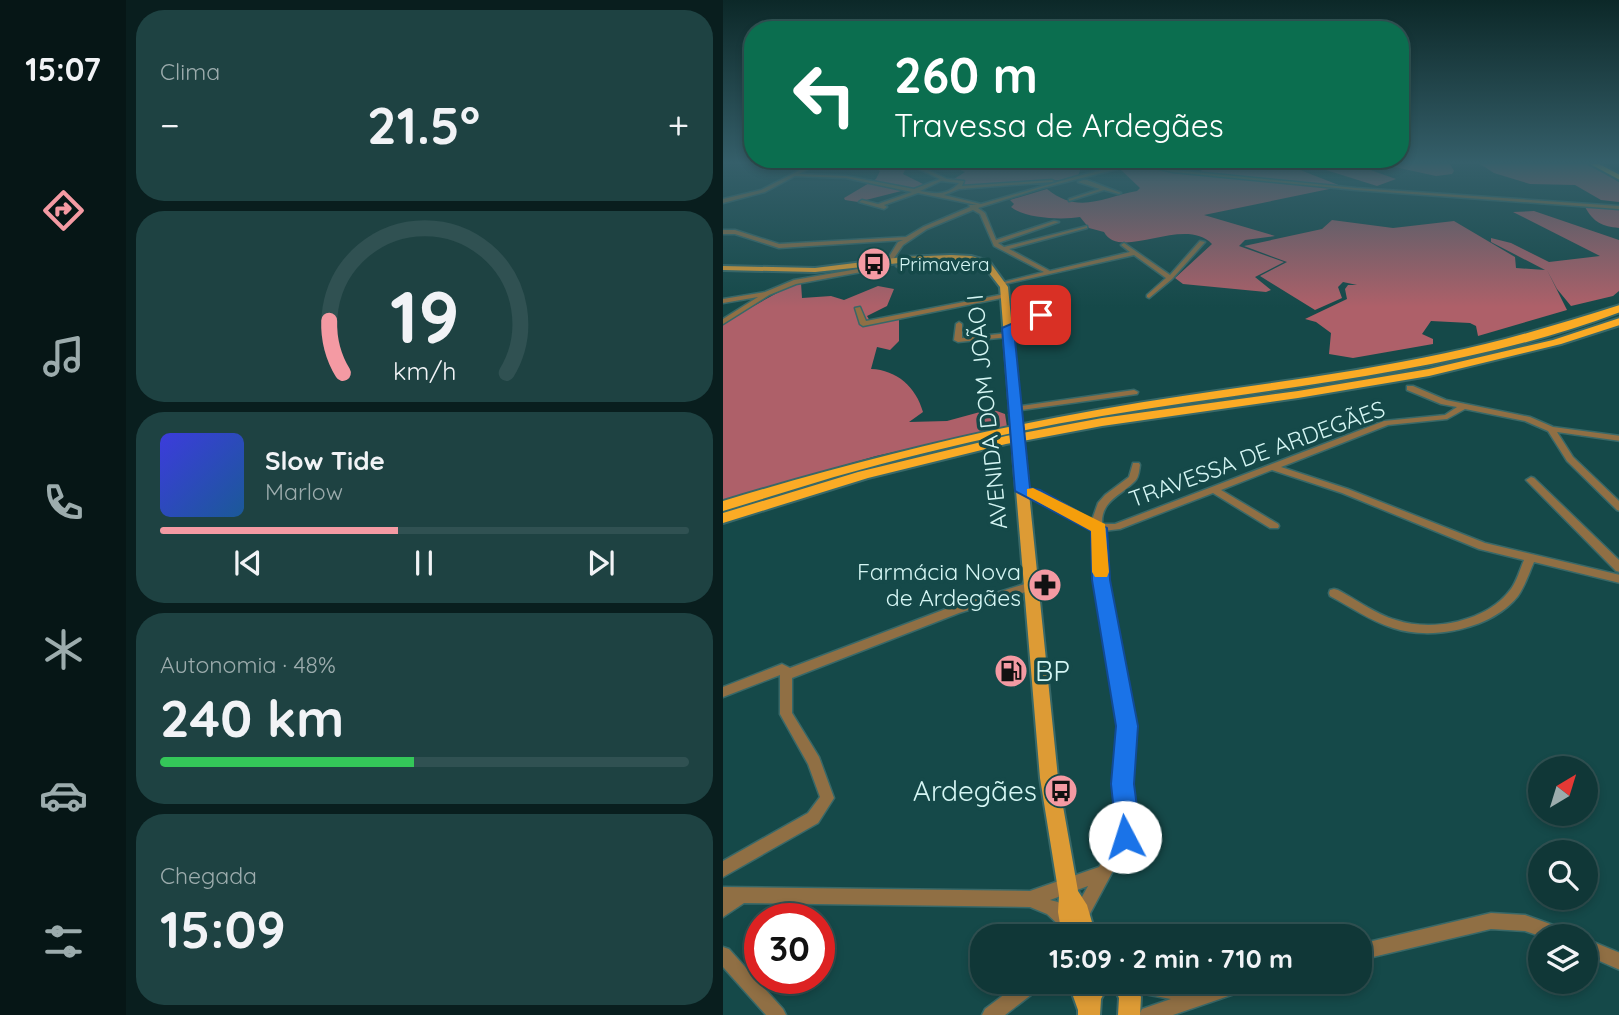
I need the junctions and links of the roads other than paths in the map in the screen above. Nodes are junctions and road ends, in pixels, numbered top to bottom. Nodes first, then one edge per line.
1 (963, 211) edge
2 (980, 211) edge
3 (1056, 222) dead end
4 (723, 232) edge
5 (1068, 232) dead end
6 (904, 238) junction
7 (995, 242) junction
8 (1202, 242) dead end
9 (1124, 245) dead end
10 (1003, 249) junction
11 (1133, 253) junction
12 (954, 261) dead end
13 (884, 263) junction
14 (900, 264) junction
15 (866, 267) junction
16 (723, 268) edge
17 (1050, 273) junction
18 (1170, 278) junction
19 (1002, 284) junction
20 (767, 294) junction
21 (1005, 296) junction
22 (1149, 296) dead end
23 (723, 301) edge
24 (1065, 304) dead end
25 (858, 308) dead end
26 (1617, 312) edge
27 (723, 322) edge
28 (959, 324) dead end
29 (1008, 332) junction
30 (1410, 388) dead end
31 (1134, 392) dead end
32 (1462, 407) junction
33 (1015, 411) junction
34 (1551, 429) junction
35 (1619, 439) edge
36 (1136, 465) dead end
37 (1274, 468) junction
38 (1531, 480) dead end
39 (1214, 489) junction
40 (1023, 491) junction
41 (723, 506) edge
42 (1619, 508) edge
43 (723, 518) edge
44 (1274, 526) dead end
45 (1099, 528) junction
46 (1530, 559) junction
47 (1619, 568) edge
48 (1619, 579) edge
49 (1031, 586) junction
50 (1334, 593) dead end
51 (785, 672) junction
52 (723, 692) edge
53 (723, 869) edge
54 (1104, 873) junction
55 (1068, 890) junction
56 (723, 894) edge
57 (742, 895) junction
58 (1030, 899) junction
59 (723, 909) edge
60 (1072, 924) edge
61 (1076, 924) edge
62 (1079, 924) edge
63 (1529, 924) edge
64 (1372, 949) edge
65 (1598, 952) edge
66 (723, 955) edge
67 (1619, 962) edge
68 (1018, 994) edge
69 (1083, 994) edge
70 (1128, 994) edge
71 (1195, 994) edge
72 (1204, 994) edge
73 (1201, 995) junction
74 (1088, 1011) edge
75 (777, 1015) edge
76 (991, 1015) edge
77 (1129, 1015) edge
78 (1148, 1015) edge

1 - 6 street
2 - 7 street
3 - 7 street
4 - 6 street
5 - 10 street
6 - 13 street
7 - 10 street
8 - 18 street
9 - 11 street
10 - 17 street
11 - 17 street
11 - 18 street
12 - 14 street
13 - 14 main road, AVENIDA DOM JOÃO I
13 - 15 main road, AVENIDA DOM JOÃO I
14 - 19 main road, AVENIDA DOM JOÃO I
15 - 16 main road, AVENIDA DOM JOÃO I
15 - 20 street
17 - 19 street
18 - 22 street
19 - 21 main road, AVENIDA DOM JOÃO I
20 - 23 street
20 - 27 street
21 - 25 street
21 - 29 main road, AVENIDA DOM JOÃO I
24 - 29 street
26 - 41 highway
26 - 43 highway
28 - 29 street
29 - 33 main road, AVENIDA DOM JOÃO I
30 - 32 street
31 - 33 street
32 - 34 street
32 - 37 street, TRAVESSA DE ARDEGÃES
33 - 40 main road, AVENIDA DOM JOÃO I, bridge
34 - 35 street
34 - 42 street
36 - 45 street
37 - 39 street, TRAVESSA DE ARDEGÃES
37 - 46 street
38 - 47 street
39 - 44 street
39 - 45 street, TRAVESSA DE ARDEGÃES
40 - 45 street
40 - 49 main road, AVENIDA DOM JOÃO I
45 - 54 street
46 - 48 street
46 - 50 street
49 - 51 street
49 - 55 main road, AVENIDA DOM JOÃO I
51 - 52 street
51 - 53 street
54 - 55 street
54 - 62 street
55 - 58 street
55 - 61 main road, AVENIDA DOM JOÃO I
56 - 57 street
57 - 58 street
57 - 59 street
58 - 60 street
63 - 64 street
65 - 67 street
66 - 75 street
68 - 76 street
69 - 74 main road
70 - 77 main road
71 - 73 street
72 - 73 street
73 - 78 street

